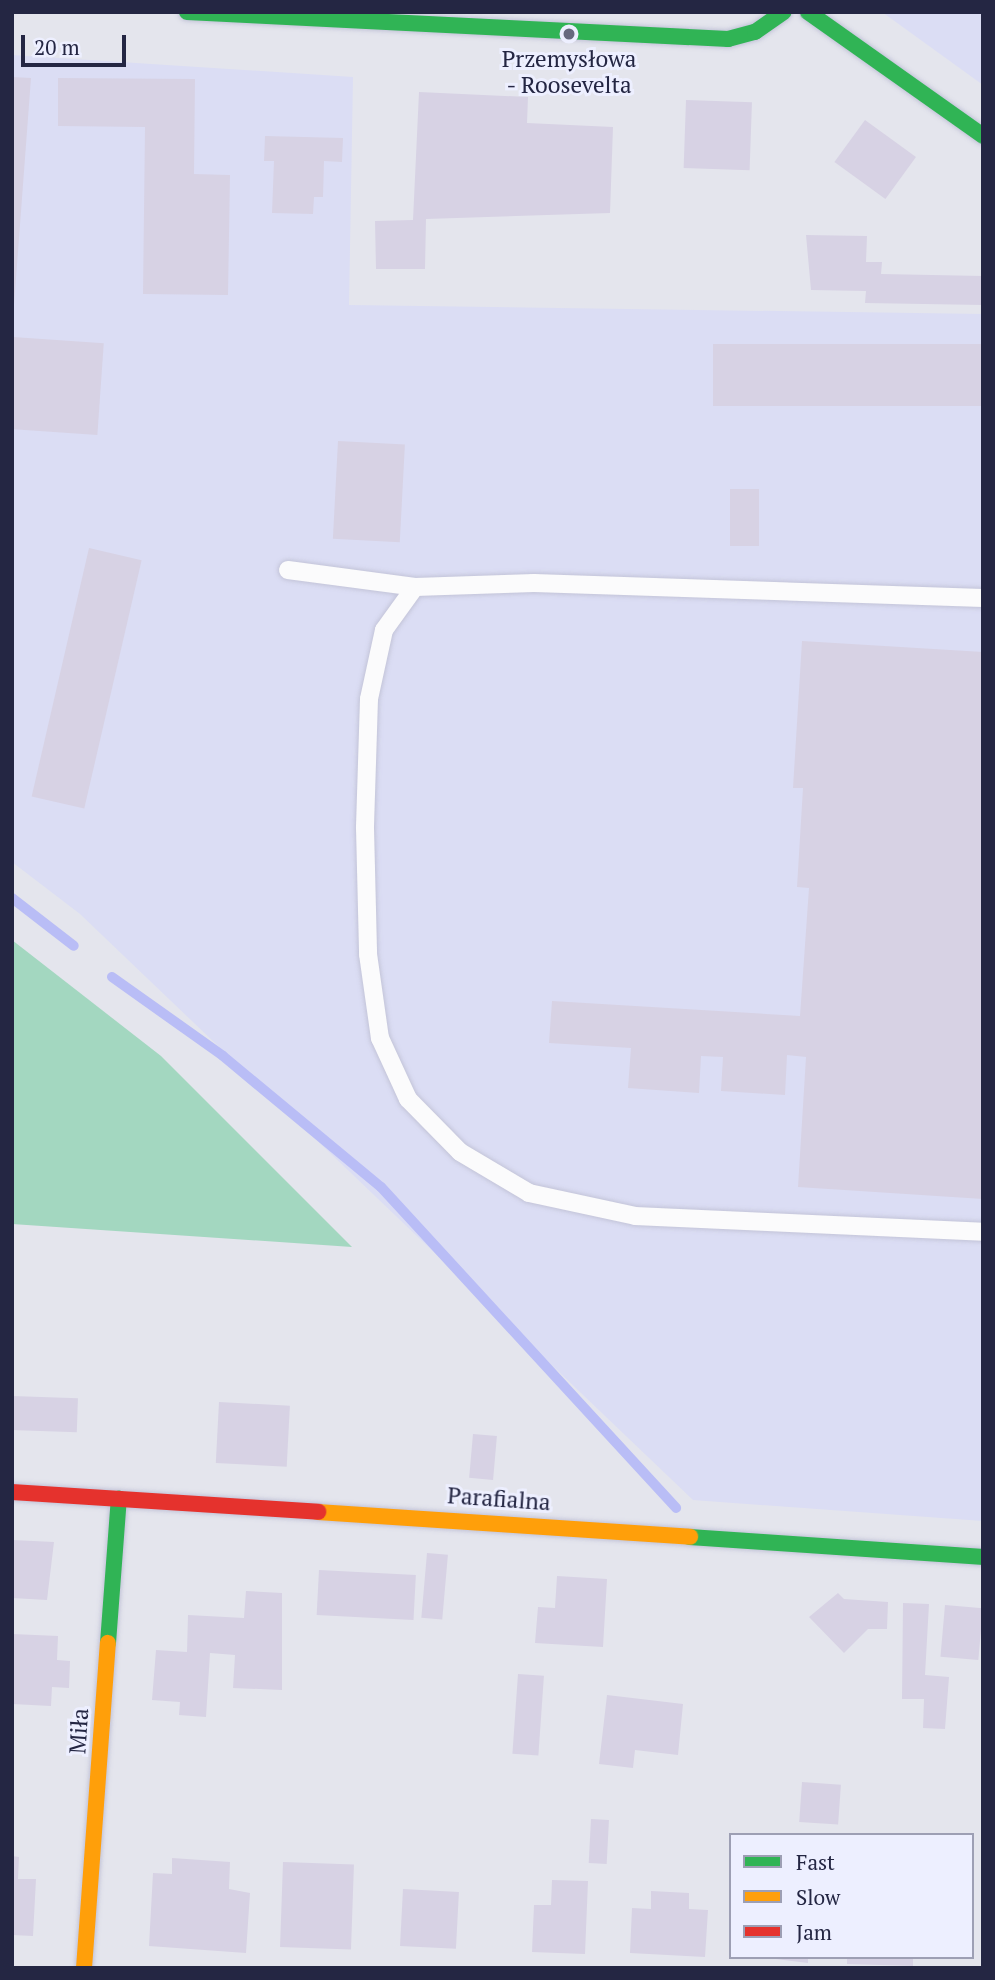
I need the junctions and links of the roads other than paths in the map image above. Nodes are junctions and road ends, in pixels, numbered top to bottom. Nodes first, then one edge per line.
1 (187, 12) edge
2 (784, 12) edge
3 (808, 12) edge
4 (983, 136) edge
5 (288, 570) dead end
6 (415, 587) junction
7 (983, 598) edge
8 (983, 1232) edge
9 (12, 1492) edge
10 (120, 1498) junction
11 (983, 1557) edge
12 (84, 1968) edge

1 - 2 street
3 - 4 street
5 - 6 lane
6 - 7 lane
6 - 8 lane
9 - 10 street, Parafialna
10 - 11 street, Parafialna
10 - 12 street, Miła

